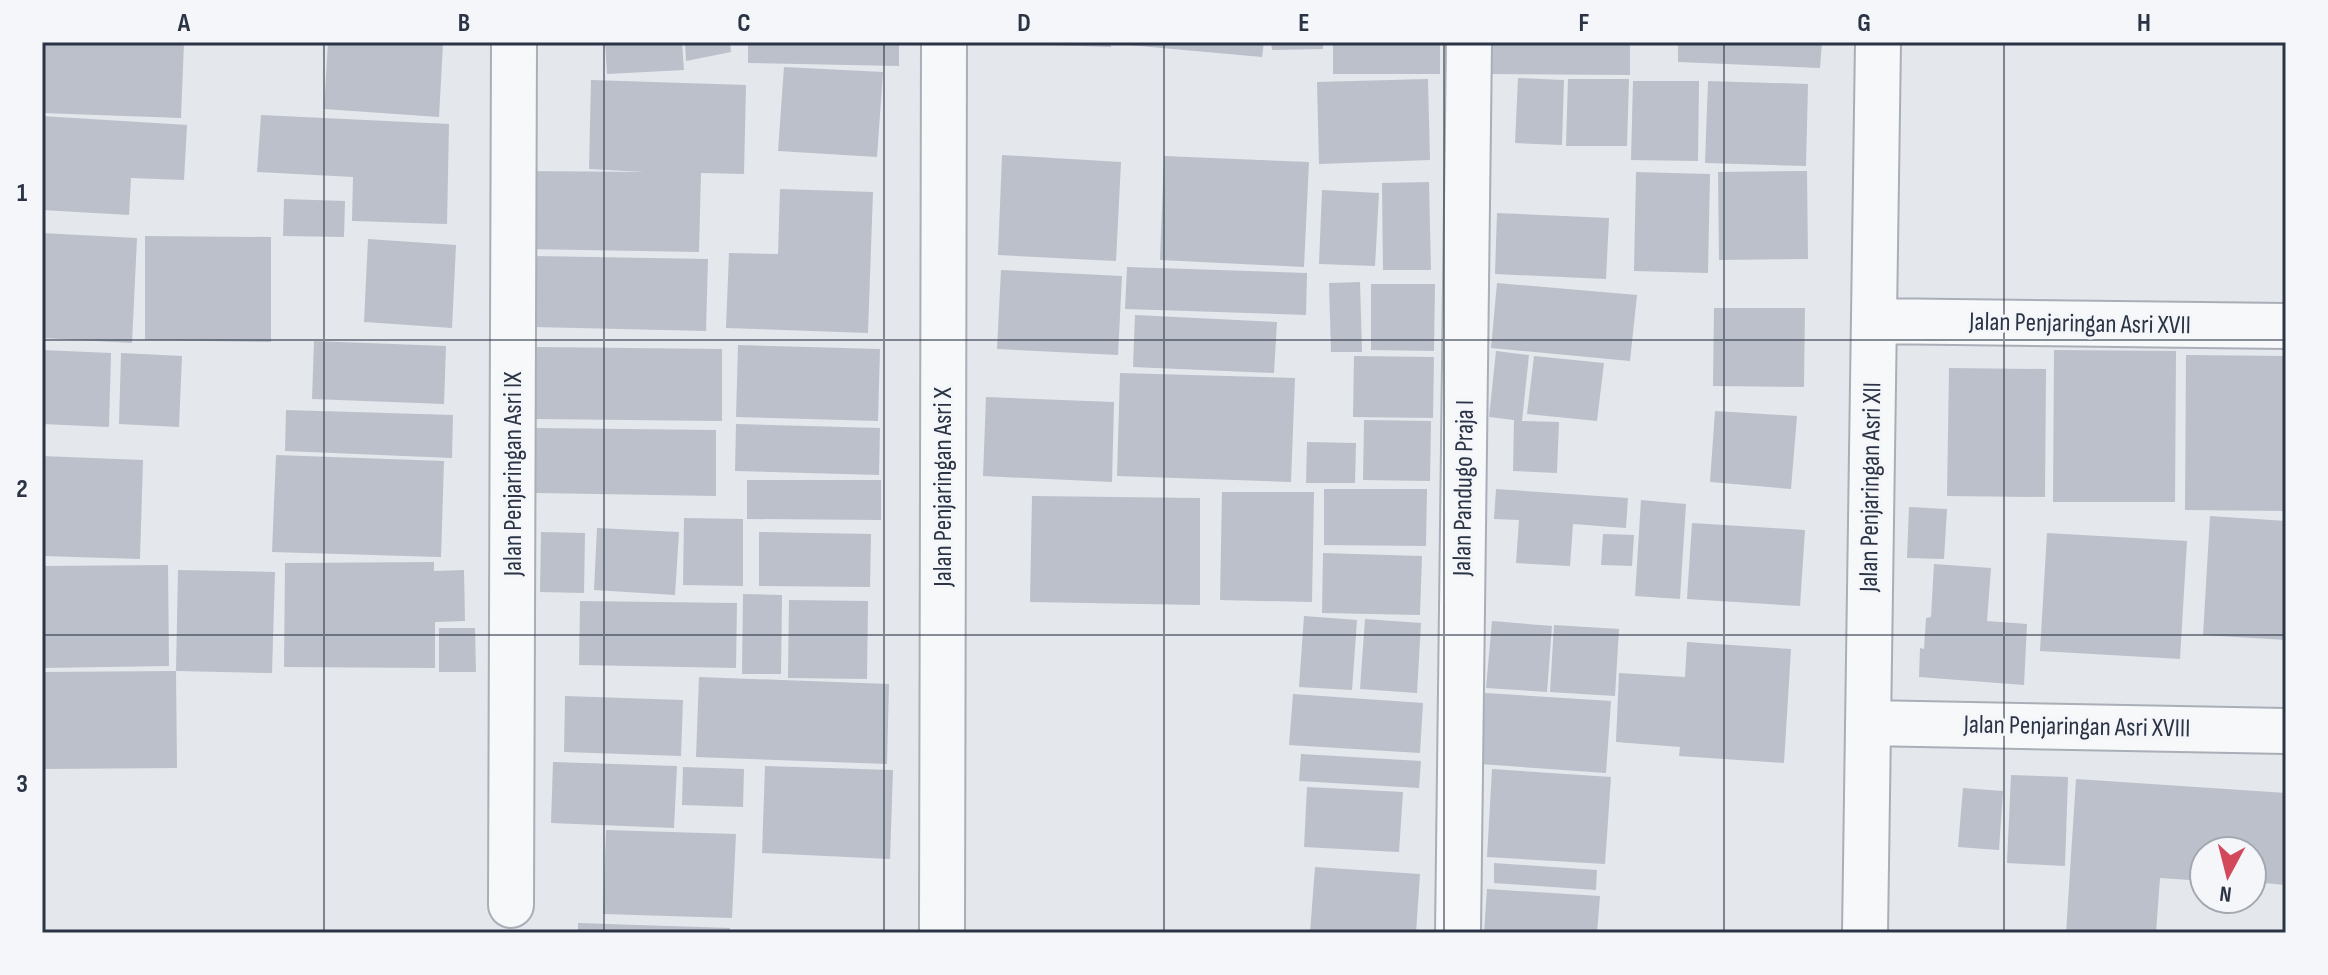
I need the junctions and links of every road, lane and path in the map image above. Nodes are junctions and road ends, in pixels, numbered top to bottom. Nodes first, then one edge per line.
1 (514, 42) edge
2 (944, 42) edge
3 (1469, 42) edge
4 (1878, 42) edge
5 (1874, 321) junction
6 (2286, 326) edge
7 (1868, 723) junction
8 (2286, 731) edge
9 (511, 905) dead end
10 (942, 931) edge
11 (1458, 933) edge
12 (1865, 933) edge

1 - 9 street, Jalan Penjaringan Asri IX
2 - 10 street, Jalan Penjaringan Asri X
3 - 11 street, Jalan Pandugo Praja I
4 - 5 street, Jalan Penjaringan Asri XII
5 - 6 street, Jalan Penjaringan Asri XVII
5 - 7 street, Jalan Penjaringan Asri XII
7 - 8 street, Jalan Penjaringan Asri XVIII
7 - 12 street, Jalan Penjaringan Asri XII

